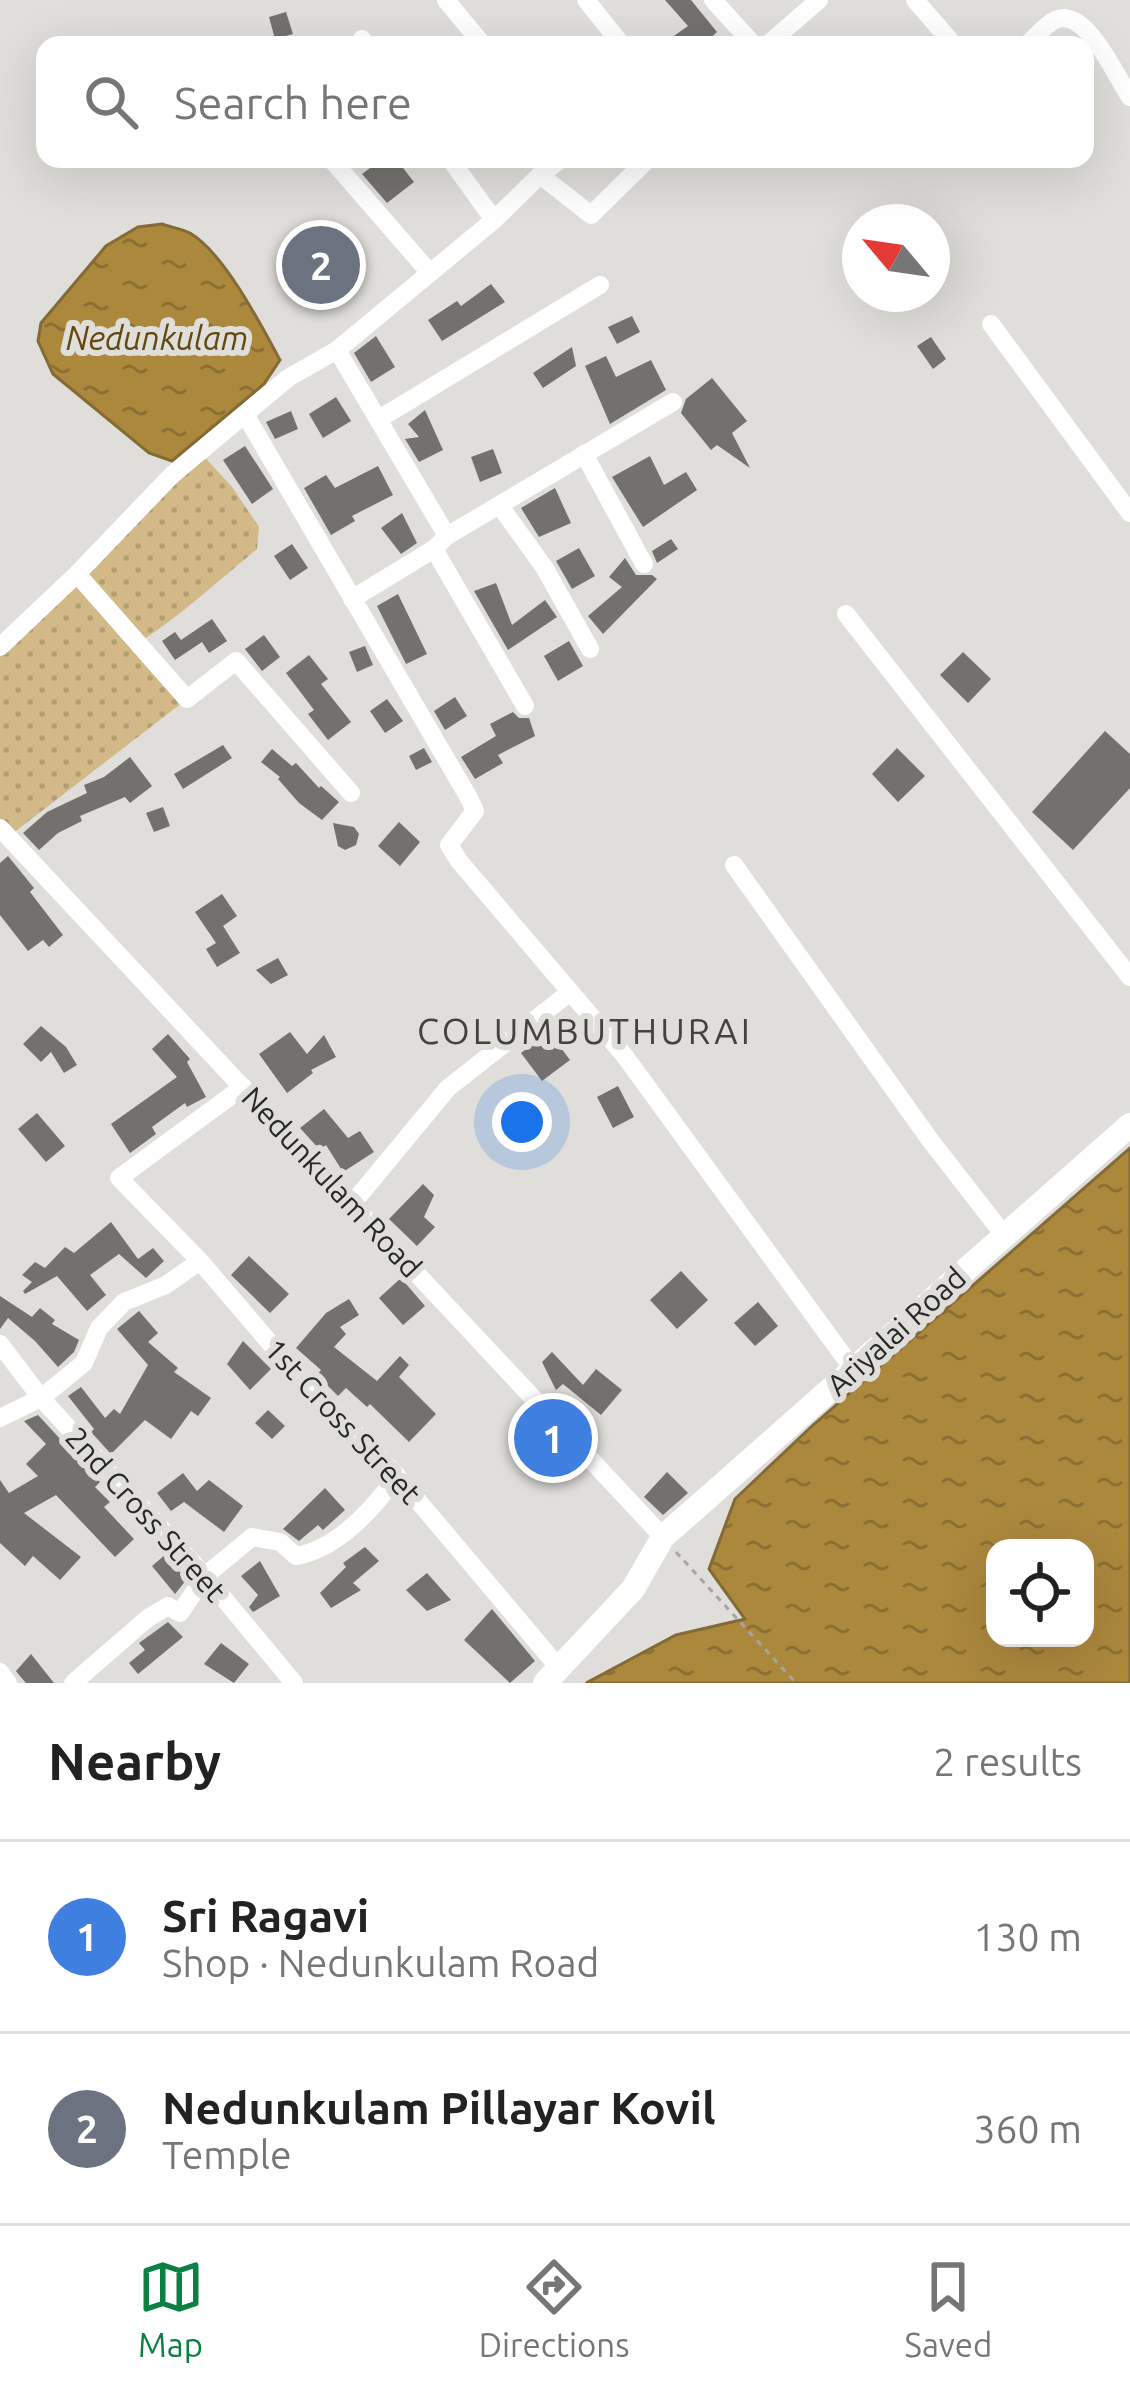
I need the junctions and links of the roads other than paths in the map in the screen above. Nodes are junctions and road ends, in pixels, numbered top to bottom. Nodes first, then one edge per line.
1 (446, 0) edge
2 (586, 0) edge
3 (713, 0) edge
4 (915, 0) edge
5 (816, 1) edge
6 (476, 36) edge
7 (615, 36) edge
8 (746, 36) edge
9 (777, 36) edge
10 (946, 36) edge
11 (1036, 36) edge
12 (1092, 36) edge
13 (1094, 39) edge
14 (1130, 97) edge
15 (339, 168) edge
16 (456, 168) edge
17 (549, 168) edge
18 (639, 168) edge
19 (540, 175) junction
20 (494, 220) junction
21 (430, 273) junction
22 (600, 285) dead end
23 (991, 323) dead end
24 (337, 350) junction
25 (674, 402) dead end
26 (246, 416) junction
27 (379, 419) junction
28 (584, 454) junction
29 (500, 506) junction
30 (1130, 513) edge
31 (441, 543) junction
32 (644, 564) dead end
33 (77, 574) junction
34 (352, 599) junction
35 (846, 614) dead end
36 (0, 647) edge
37 (590, 649) dead end
38 (525, 706) dead end
39 (351, 793) dead end
40 (0, 828) edge
41 (734, 865) dead end
42 (1130, 977) edge
43 (569, 993) junction
44 (243, 1087) junction
45 (1130, 1125) edge
46 (352, 1204) junction
47 (1004, 1235) junction
48 (200, 1261) junction
49 (0, 1344) edge
50 (853, 1369) junction
51 (41, 1398) junction
52 (0, 1418) edge
53 (397, 1477) junction
54 (662, 1537) junction
55 (205, 1576) junction
56 (0, 1672) edge
57 (553, 1676) edge
58 (8, 1683) edge
59 (73, 1683) edge
60 (293, 1683) edge

1 - 6 street
2 - 7 street
3 - 8 street
4 - 10 street
5 - 9 street
11 - 12 street
13 - 14 street
15 - 21 street
16 - 20 street
17 - 19 street
18 - 19 street
19 - 20 street
20 - 21 street
21 - 24 street
22 - 27 street
23 - 30 street
24 - 26 street
24 - 27 street
25 - 28 street
26 - 33 street
26 - 34 street
27 - 31 street
28 - 29 street
28 - 32 street
29 - 31 street
29 - 37 street
31 - 34 street
31 - 38 street
33 - 36 street
33 - 39 street
34 - 43 street
35 - 42 street
40 - 44 street, Nedunkulam Road
41 - 47 street
43 - 46 street
43 - 50 street
44 - 46 street, Nedunkulam Road
44 - 48 street, 1st Cross Street
45 - 47 street, Ariyalai Road
46 - 54 street, Nedunkulam Road
47 - 50 street, Ariyalai Road
48 - 51 street
48 - 53 street, 1st Cross Street
49 - 51 street, 2nd Cross Street
50 - 54 street, Ariyalai Road
51 - 52 street
51 - 55 street, 2nd Cross Street
53 - 55 street
53 - 57 street, 1st Cross Street
54 - 57 street, Ariyalai Road
55 - 59 street
55 - 60 street, 2nd Cross Street
56 - 58 street

